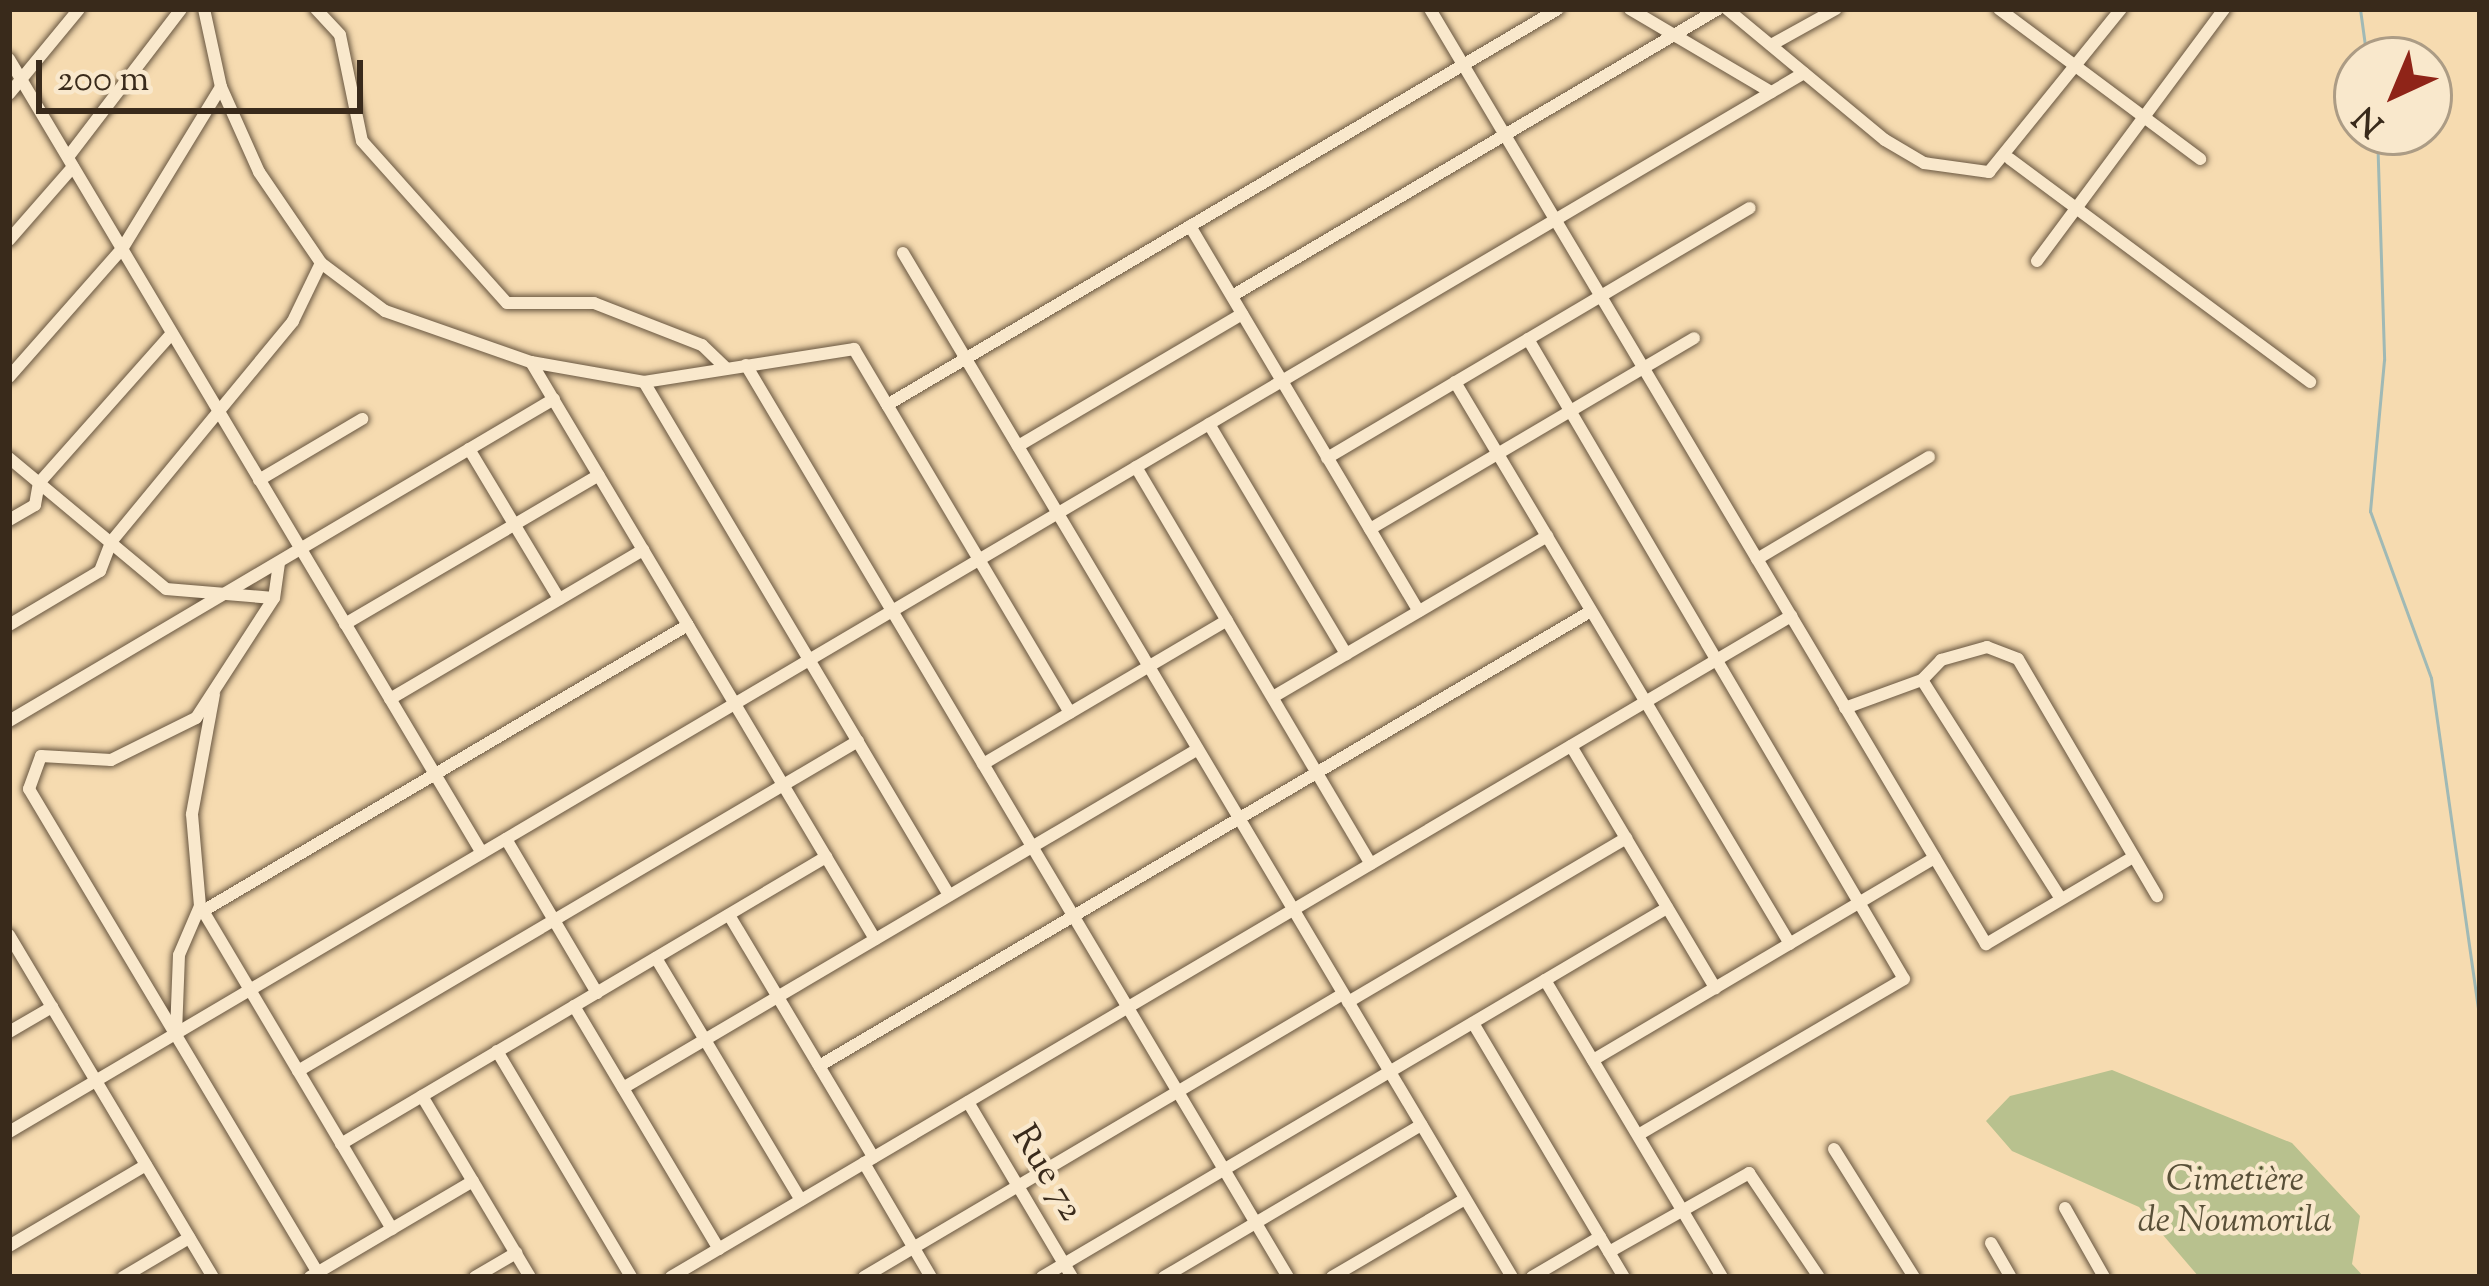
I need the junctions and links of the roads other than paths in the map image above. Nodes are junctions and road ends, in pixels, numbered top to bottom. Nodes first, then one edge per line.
1 (79, 9) edge
2 (181, 9) edge
3 (204, 9) edge
4 (316, 9) edge
5 (1430, 9) edge
6 (1558, 9) edge
7 (1630, 9) edge
8 (1723, 9) edge
9 (1836, 9) edge
10 (1999, 9) edge
11 (2121, 9) edge
12 (2224, 9) edge
13 (1674, 35) junction
14 (1771, 45) junction
15 (9, 59) edge
16 (1463, 65) junction
17 (2078, 68) junction
18 (1804, 73) junction
19 (21, 80) junction
20 (221, 87) junction
21 (1772, 92) junction
22 (9, 94) edge
23 (2144, 117) junction
24 (1505, 135) junction
25 (2010, 159) junction
26 (2200, 159) dead end
27 (70, 162) junction
28 (1750, 208) dead end
29 (2076, 209) junction
30 (1555, 220) junction
31 (1190, 226) junction
32 (9, 240) edge
33 (122, 249) junction
34 (903, 254) dead end
35 (2038, 261) dead end
36 (321, 263) junction
37 (1232, 296) junction
38 (1601, 296) junction
39 (1242, 314) junction
40 (172, 333) junction
41 (1694, 338) dead end
42 (1528, 339) junction
43 (966, 359) junction
44 (531, 362) junction
45 (746, 365) junction
46 (726, 368) junction
47 (1643, 368) junction
48 (9, 377) edge
49 (1282, 381) junction
50 (644, 382) junction
51 (1455, 382) junction
52 (2310, 382) dead end
53 (554, 399) junction
54 (887, 405) junction
55 (1570, 411) junction
56 (223, 418) junction
57 (362, 419) dead end
58 (1209, 424) junction
59 (1018, 446) junction
60 (469, 448) junction
61 (1498, 454) junction
62 (1929, 457) dead end
63 (9, 458) edge
64 (1328, 458) junction
65 (1136, 467) junction
66 (598, 475) junction
67 (260, 480) junction
68 (38, 483) junction
69 (1058, 513) junction
70 (9, 520) edge
71 (514, 525) junction
72 (1370, 529) junction
73 (1546, 536) junction
74 (111, 542) junction
75 (301, 549) junction
76 (643, 550) junction
77 (1756, 559) junction
78 (979, 560) junction
79 (279, 563) junction
80 (274, 598) junction
81 (559, 599) junction
82 (211, 601) junction
83 (892, 611) junction
84 (1419, 611) junction
85 (1591, 611) junction
86 (1791, 616) junction
87 (1227, 620) junction
88 (345, 624) junction
89 (9, 625) edge
90 (688, 625) junction
91 (1346, 654) junction
92 (1718, 659) junction
93 (809, 660) junction
94 (1148, 666) junction
95 (1922, 680) junction
96 (217, 681) junction
97 (1273, 698) junction
98 (390, 699) junction
99 (1646, 702) junction
100 (735, 704) junction
101 (1845, 708) junction
102 (1070, 712) junction
103 (9, 721) edge
104 (858, 741) junction
105 (1570, 746) junction
106 (1198, 749) junction
107 (983, 764) junction
108 (1317, 772) junction
109 (435, 774) junction
110 (783, 785) junction
111 (1239, 819) junction
112 (1625, 838) junction
113 (506, 839) junction
114 (1032, 847) junction
115 (482, 853) junction
116 (2133, 856) junction
117 (826, 857) junction
118 (1935, 858) junction
119 (1372, 864) junction
120 (950, 895) junction
121 (2157, 896) dead end
122 (2061, 899) junction
123 (1862, 901) junction
124 (1667, 908) junction
125 (1293, 910) junction
126 (729, 915) junction
127 (1073, 916) junction
128 (554, 920) junction
129 (9, 935) edge
130 (875, 939) junction
131 (1790, 944) junction
132 (656, 958) junction
133 (1545, 980) junction
134 (1715, 988) junction
135 (250, 990) junction
136 (597, 992) junction
137 (778, 997) junction
138 (1346, 998) junction
139 (574, 1006) junction
140 (52, 1007) junction
141 (1128, 1007) junction
142 (1473, 1023) junction
143 (9, 1032) edge
144 (176, 1034) junction
145 (705, 1040) junction
146 (497, 1052) junction
147 (1593, 1060) junction
148 (819, 1066) junction
149 (298, 1071) junction
150 (1390, 1072) junction
151 (96, 1081) junction
152 (623, 1088) junction
153 (1178, 1092) junction
154 (422, 1096) junction
155 (968, 1102) junction
156 (1421, 1125) junction
157 (9, 1132) edge
158 (1637, 1135) junction
159 (341, 1144) junction
160 (1834, 1149) dead end
161 (868, 1160) junction
162 (146, 1165) junction
163 (1224, 1170) junction
164 (473, 1181) junction
165 (1018, 1186) junction
166 (1465, 1199) junction
167 (801, 1200) junction
168 (2065, 1208) dead end
169 (1682, 1209) junction
170 (1256, 1223) junction
171 (392, 1229) junction
172 (1600, 1237) junction
173 (189, 1238) junction
174 (1990, 1244) dead end
175 (9, 1246) edge
176 (914, 1248) junction
177 (719, 1249) junction
178 (1609, 1252) junction
179 (516, 1253) junction
180 (1064, 1264) junction
181 (687, 1273) edge
182 (1509, 1273) edge
183 (314, 1275) edge
184 (123, 1277) edge
185 (212, 1277) edge
186 (475, 1277) edge
187 (530, 1277) edge
188 (631, 1277) edge
189 (671, 1277) edge
190 (864, 1277) edge
191 (931, 1277) edge
192 (1042, 1277) edge
193 (1072, 1277) edge
194 (1164, 1277) edge
195 (1288, 1277) edge
196 (1332, 1277) edge
197 (1491, 1277) edge
198 (1532, 1277) edge
199 (1624, 1277) edge
200 (1722, 1277) edge
201 (1819, 1277) edge
202 (1914, 1277) edge
203 (2011, 1277) edge
204 (2104, 1277) edge

1 - 19 street
2 - 27 street
3 - 20 street
4 - 46 street
5 - 16 street
6 - 16 street
7 - 13 street
8 - 13 street
8 - 14 street
9 - 14 street
10 - 17 street
11 - 17 street
12 - 23 street
13 - 21 street
13 - 24 street
14 - 18 street
15 - 19 street
16 - 24 street
16 - 31 street
17 - 23 street
17 - 25 street
18 - 21 street
18 - 25 street
19 - 22 street
19 - 27 street
20 - 33 street
20 - 36 street
21 - 30 street
23 - 26 street
23 - 29 street
24 - 30 street
24 - 37 street
25 - 29 street
27 - 32 street
27 - 33 street
28 - 38 street
29 - 35 street
29 - 52 street
30 - 38 street
30 - 49 street
31 - 37 street
31 - 43 street
33 - 40 street
33 - 48 street
34 - 43 street
36 - 44 street
36 - 56 street
37 - 39 street
38 - 42 street
38 - 47 street
39 - 49 street
39 - 59 street
40 - 56 street
40 - 68 street
41 - 47 street
42 - 51 street
42 - 55 street
43 - 54 street
43 - 59 street
44 - 50 street
44 - 53 street
45 - 46 street
45 - 54 street
45 - 83 street
46 - 50 street
47 - 55 street
47 - 77 street
49 - 58 street
49 - 64 street
50 - 93 street
51 - 61 street
51 - 64 street
53 - 60 street
53 - 66 street
54 - 78 street
55 - 61 street
55 - 92 street
56 - 67 street
56 - 74 street
57 - 67 street
58 - 65 street
58 - 91 street
59 - 69 street
60 - 71 street
60 - 75 street
61 - 72 street
61 - 73 street
62 - 77 street
63 - 68 street
64 - 72 street
65 - 69 street
65 - 87 street
66 - 71 street
66 - 76 street
67 - 75 street
68 - 70 street
68 - 74 street
69 - 78 street
69 - 94 street
71 - 81 street
71 - 88 street
72 - 84 street
73 - 84 street
73 - 85 street
74 - 82 street
74 - 89 street
75 - 79 street
75 - 88 street
76 - 81 street
76 - 90 street
77 - 86 street
78 - 83 street
78 - 102 street
79 - 80 street
79 - 82 street
80 - 82 street
80 - 96 street
81 - 98 street
82 - 103 street
83 - 93 street
83 - 107 street
84 - 91 street
85 - 99 street
85 - 108 street
86 - 92 street
86 - 101 street
87 - 94 street
87 - 97 street
88 - 98 street
90 - 100 street
90 - 109 street
91 - 97 street
92 - 99 street
92 - 123 street
93 - 100 street
93 - 104 street
94 - 102 street
94 - 106 street
95 - 101 street
95 - 116 street
95 - 122 street
96 - 144 street
96 - 144 street
97 - 108 street
98 - 109 street
99 - 105 street
99 - 131 street
100 - 110 street
100 - 113 street
101 - 118 street
102 - 107 street
104 - 110 street
104 - 120 street
105 - 112 street
105 - 119 street
106 - 111 street
106 - 114 street
107 - 114 street
108 - 111 street
108 - 119 street
109 - 115 street
109 - 135 street
110 - 117 street
110 - 128 street
111 - 125 street
111 - 127 street
112 - 124 street
112 - 138 street
113 - 115 street
113 - 128 street
114 - 120 street
114 - 127 street
115 - 135 street
116 - 121 street
116 - 122 street
117 - 126 street
117 - 130 street
118 - 122 street
118 - 123 street
119 - 125 street
120 - 130 street
123 - 131 street
123 - 158 street
124 - 133 street
124 - 134 street
125 - 138 street
125 - 141 street
126 - 132 street
126 - 137 street
127 - 141 street
127 - 148 street
128 - 136 street
128 - 149 street
129 - 140 street
130 - 137 street
131 - 134 street
132 - 136 street
132 - 145 street
133 - 142 street
133 - 147 street
134 - 147 street
135 - 144 street
135 - 149 street
136 - 139 street
137 - 145 street
137 - 148 street
138 - 150 street
138 - 153 street
139 - 146 street
139 - 152 street
140 - 143 street
140 - 151 street
141 - 153 street
141 - 155 street
142 - 150 street
142 - 172 street
144 - 151 street
144 - 183 street
145 - 152 street
145 - 167 street
146 - 154 street
146 - 188 street
147 - 158 street
148 - 161 street
149 - 159 street
150 - 156 street
150 - 163 street
151 - 157 street
151 - 162 street
152 - 177 street
153 - 163 street
153 - 165 street
154 - 159 street
154 - 164 street
155 - 161 street
155 - 165 street, Rue 72
156 - 166 street
156 - 170 street
158 - 169 street
159 - 171 street
160 - 202 street
161 - 167 street
161 - 176 street
162 - 173 street
162 - 175 street
163 - 170 street
163 - 180 street
164 - 171 street
164 - 179 street
165 - 176 street
165 - 180 street, Rue 72
166 - 182 street
166 - 196 street
167 - 177 street
168 - 204 street
169 - 178 street
169 - 200 street
169 - 201 street
170 - 194 street
170 - 195 street
171 - 183 street
172 - 178 street
172 - 198 street
173 - 184 street
173 - 185 street
174 - 203 street
176 - 190 street
176 - 191 street
177 - 181 street
178 - 199 street
179 - 186 street
179 - 187 street
180 - 192 street
180 - 193 street, Rue 72
181 - 189 street
182 - 197 street

